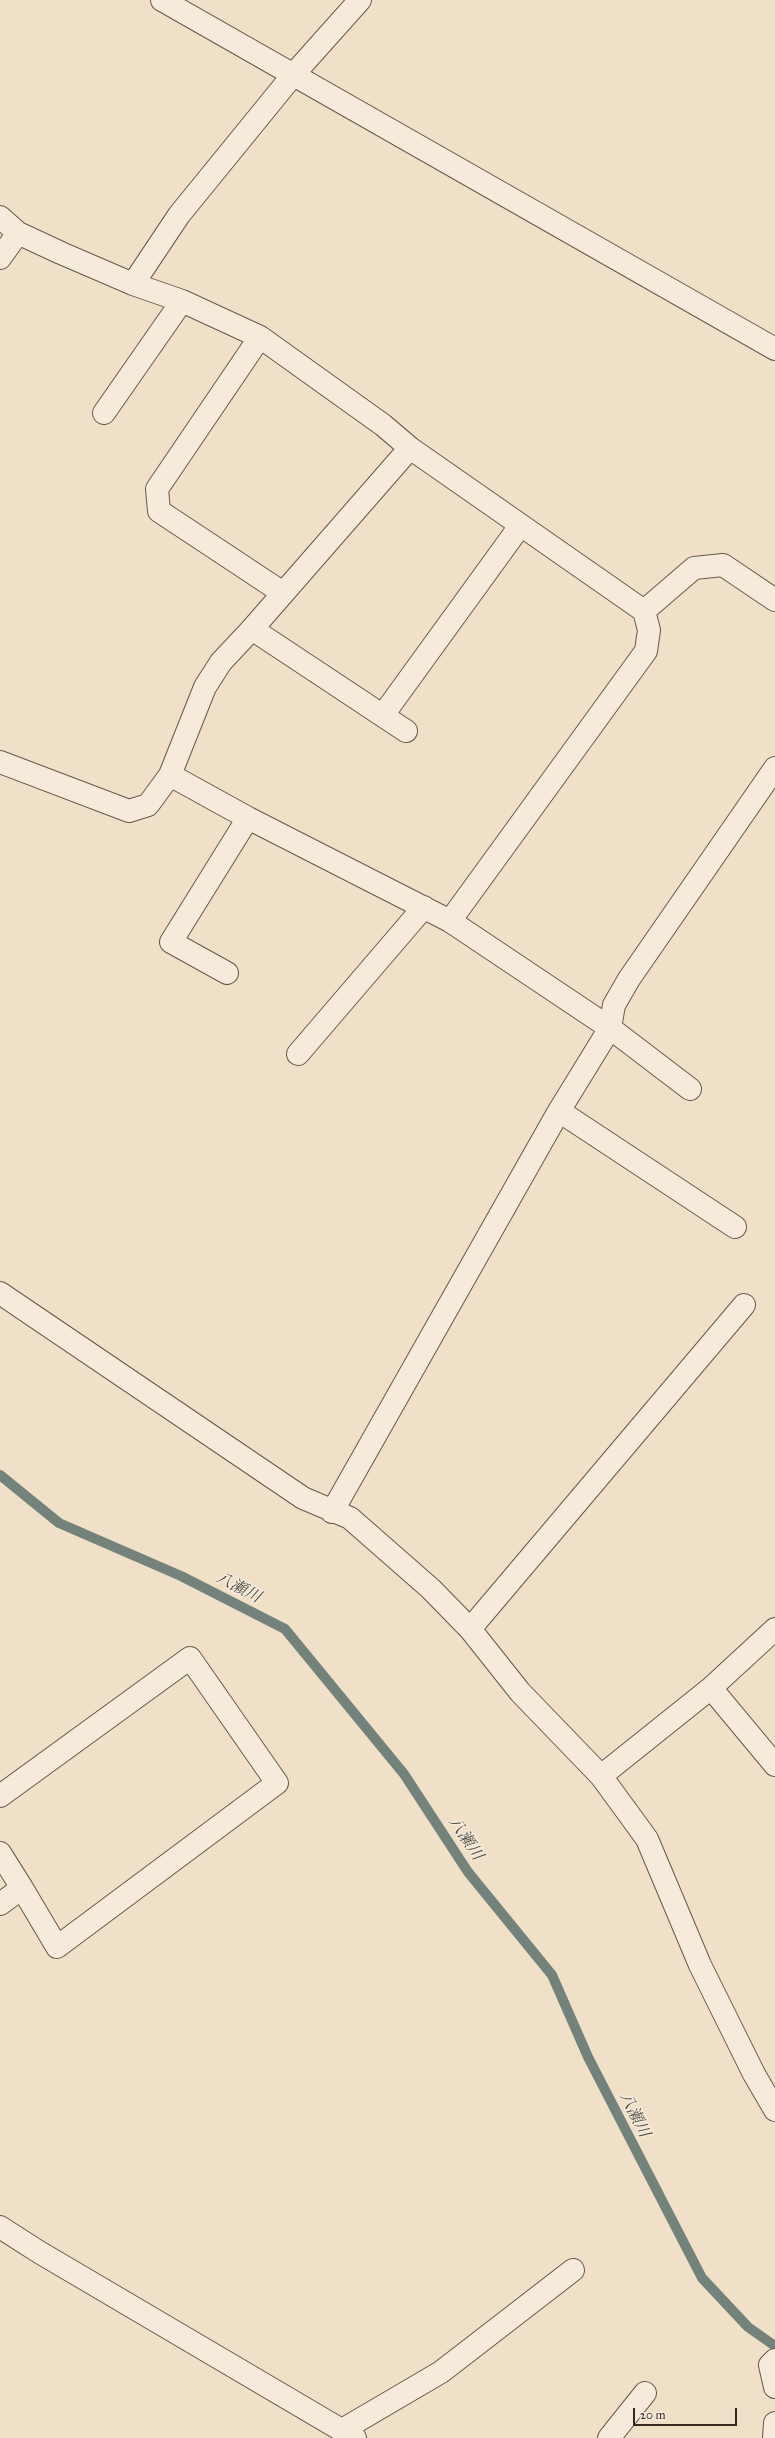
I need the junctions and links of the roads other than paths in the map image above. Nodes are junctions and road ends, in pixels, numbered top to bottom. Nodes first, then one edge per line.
1 (162, 0) edge
2 (360, 0) edge
3 (293, 75) junction
4 (0, 217) edge
5 (18, 233) junction
6 (0, 258) edge
7 (133, 284) junction
8 (182, 301) junction
9 (260, 337) junction
10 (775, 349) edge
11 (104, 413) dead end
12 (410, 448) junction
13 (520, 526) junction
14 (283, 593) junction
15 (775, 600) edge
16 (644, 611) junction
17 (252, 629) junction
18 (382, 715) junction
19 (406, 731) dead end
20 (0, 762) edge
21 (775, 768) edge
22 (170, 775) junction
23 (248, 818) junction
24 (424, 907) junction
25 (450, 921) junction
26 (227, 973) dead end
27 (610, 1028) junction
28 (298, 1054) dead end
29 (690, 1089) dead end
30 (559, 1111) junction
31 (735, 1226) dead end
32 (0, 1293) edge
33 (744, 1305) dead end
34 (332, 1512) junction
35 (470, 1628) junction
36 (775, 1629) edge
37 (711, 1688) junction
38 (775, 1765) edge
39 (601, 1776) junction
40 (0, 1796) edge
41 (0, 1852) edge
42 (22, 1888) junction
43 (0, 1904) edge
44 (775, 2110) edge
45 (0, 2227) edge
46 (573, 2270) dead end
47 (772, 2362) edge
48 (775, 2387) edge
49 (645, 2393) dead end
50 (775, 2423) edge
51 (349, 2434) edge
52 (609, 2438) edge
53 (774, 2438) edge

1 - 3 street
2 - 3 street
3 - 7 street
3 - 10 street
4 - 5 street
5 - 6 street
5 - 7 street
7 - 8 street
8 - 9 street
8 - 11 street
9 - 12 street
9 - 14 street
12 - 13 street
12 - 14 street
13 - 16 street
13 - 18 street
14 - 17 street
15 - 16 street
16 - 25 street
17 - 18 street
17 - 22 street
18 - 19 street
20 - 22 street
21 - 27 street
22 - 23 street
23 - 24 street
23 - 26 street
24 - 25 street
24 - 28 street
25 - 27 street
27 - 29 street
27 - 30 street
30 - 31 street
30 - 34 street
32 - 34 street
33 - 35 street
34 - 35 street
35 - 39 street
36 - 37 street
37 - 38 street
37 - 39 street
39 - 44 street
40 - 42 street
41 - 42 street
42 - 43 street
45 - 51 street
46 - 51 street
47 - 48 street
49 - 52 street
50 - 53 street

